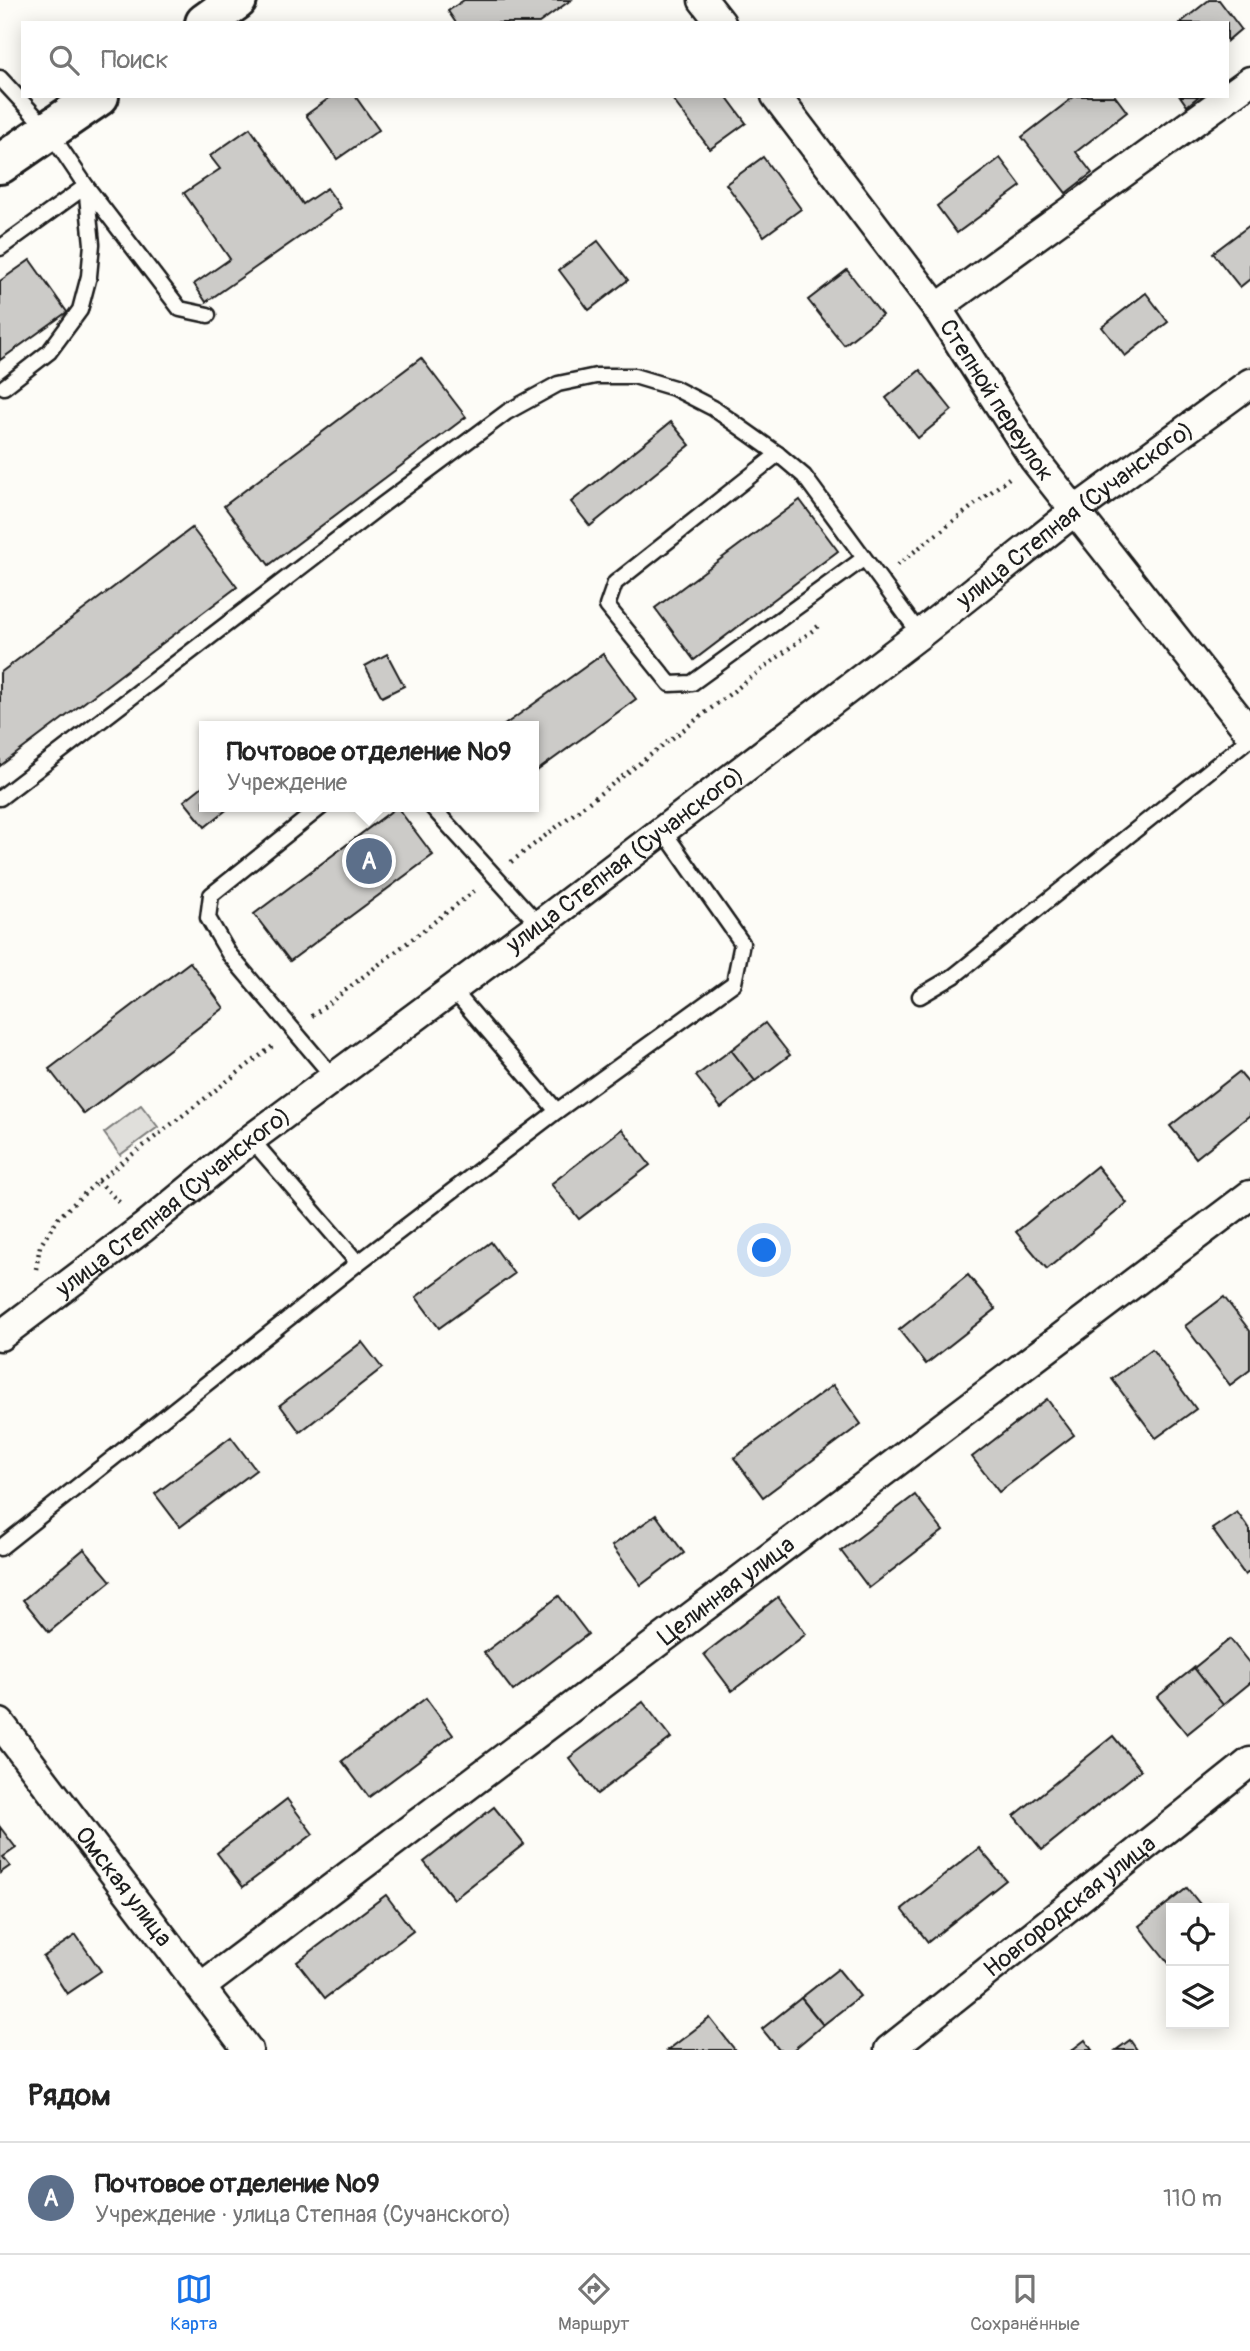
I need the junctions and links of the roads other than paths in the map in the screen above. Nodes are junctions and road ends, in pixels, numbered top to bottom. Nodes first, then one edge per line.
1 (237, 0) edge
2 (703, 0) edge
3 (208, 21) edge
4 (719, 21) edge
5 (0, 78) edge
6 (1250, 81) edge
7 (1229, 96) edge
8 (96, 98) edge
9 (778, 98) edge
10 (1227, 98) edge
11 (49, 131) junction
12 (0, 164) edge
13 (86, 186) junction
14 (0, 248) edge
15 (937, 308) junction
16 (208, 315) dead end
17 (1250, 383) edge
18 (4, 387) dead end
19 (778, 454) junction
20 (1076, 510) junction
21 (863, 559) junction
22 (920, 634) junction
23 (1250, 735) edge
24 (0, 798) edge
25 (315, 812) edge
26 (437, 812) edge
27 (662, 830) junction
28 (539, 925) junction
29 (453, 990) junction
30 (920, 996) dead end
31 (334, 1078) junction
32 (557, 1111) junction
33 (251, 1139) junction
34 (1250, 1195) edge
35 (358, 1263) junction
36 (0, 1336) edge
37 (0, 1548) edge
38 (0, 1723) edge
39 (1250, 1762) edge
40 (201, 1987) junction
41 (893, 2049) edge
42 (248, 2050) edge

1 - 3 main road
2 - 4 street
5 - 11 lane
6 - 7 street
8 - 11 main road
9 - 15 street, Степной переулок
10 - 15 street
11 - 12 main road
11 - 13 lane
13 - 14 lane
13 - 16 lane
13 - 18 lane
15 - 20 street, Степной переулок
17 - 20 street, улица Степная (Сучанского)
19 - 21 lane
19 - 21 lane
19 - 24 lane
20 - 22 street, улица Степная (Сучанского)
20 - 23 street, Степной переулок
21 - 22 lane
22 - 27 street, улица Степная (Сучанского)
23 - 30 lane
25 - 31 lane
26 - 28 lane
27 - 28 street, улица Степная (Сучанского)
27 - 32 lane
28 - 29 street, улица Степная (Сучанского)
29 - 31 street, улица Степная (Сучанского)
29 - 32 lane
31 - 33 street, улица Степная (Сучанского)
32 - 35 lane
33 - 35 lane
33 - 36 street, улица Степная (Сучанского)
34 - 40 street, Целинная улица
35 - 37 lane
38 - 40 street, Омская улица
39 - 41 street, Новгородская улица
40 - 42 street, Омская улица

